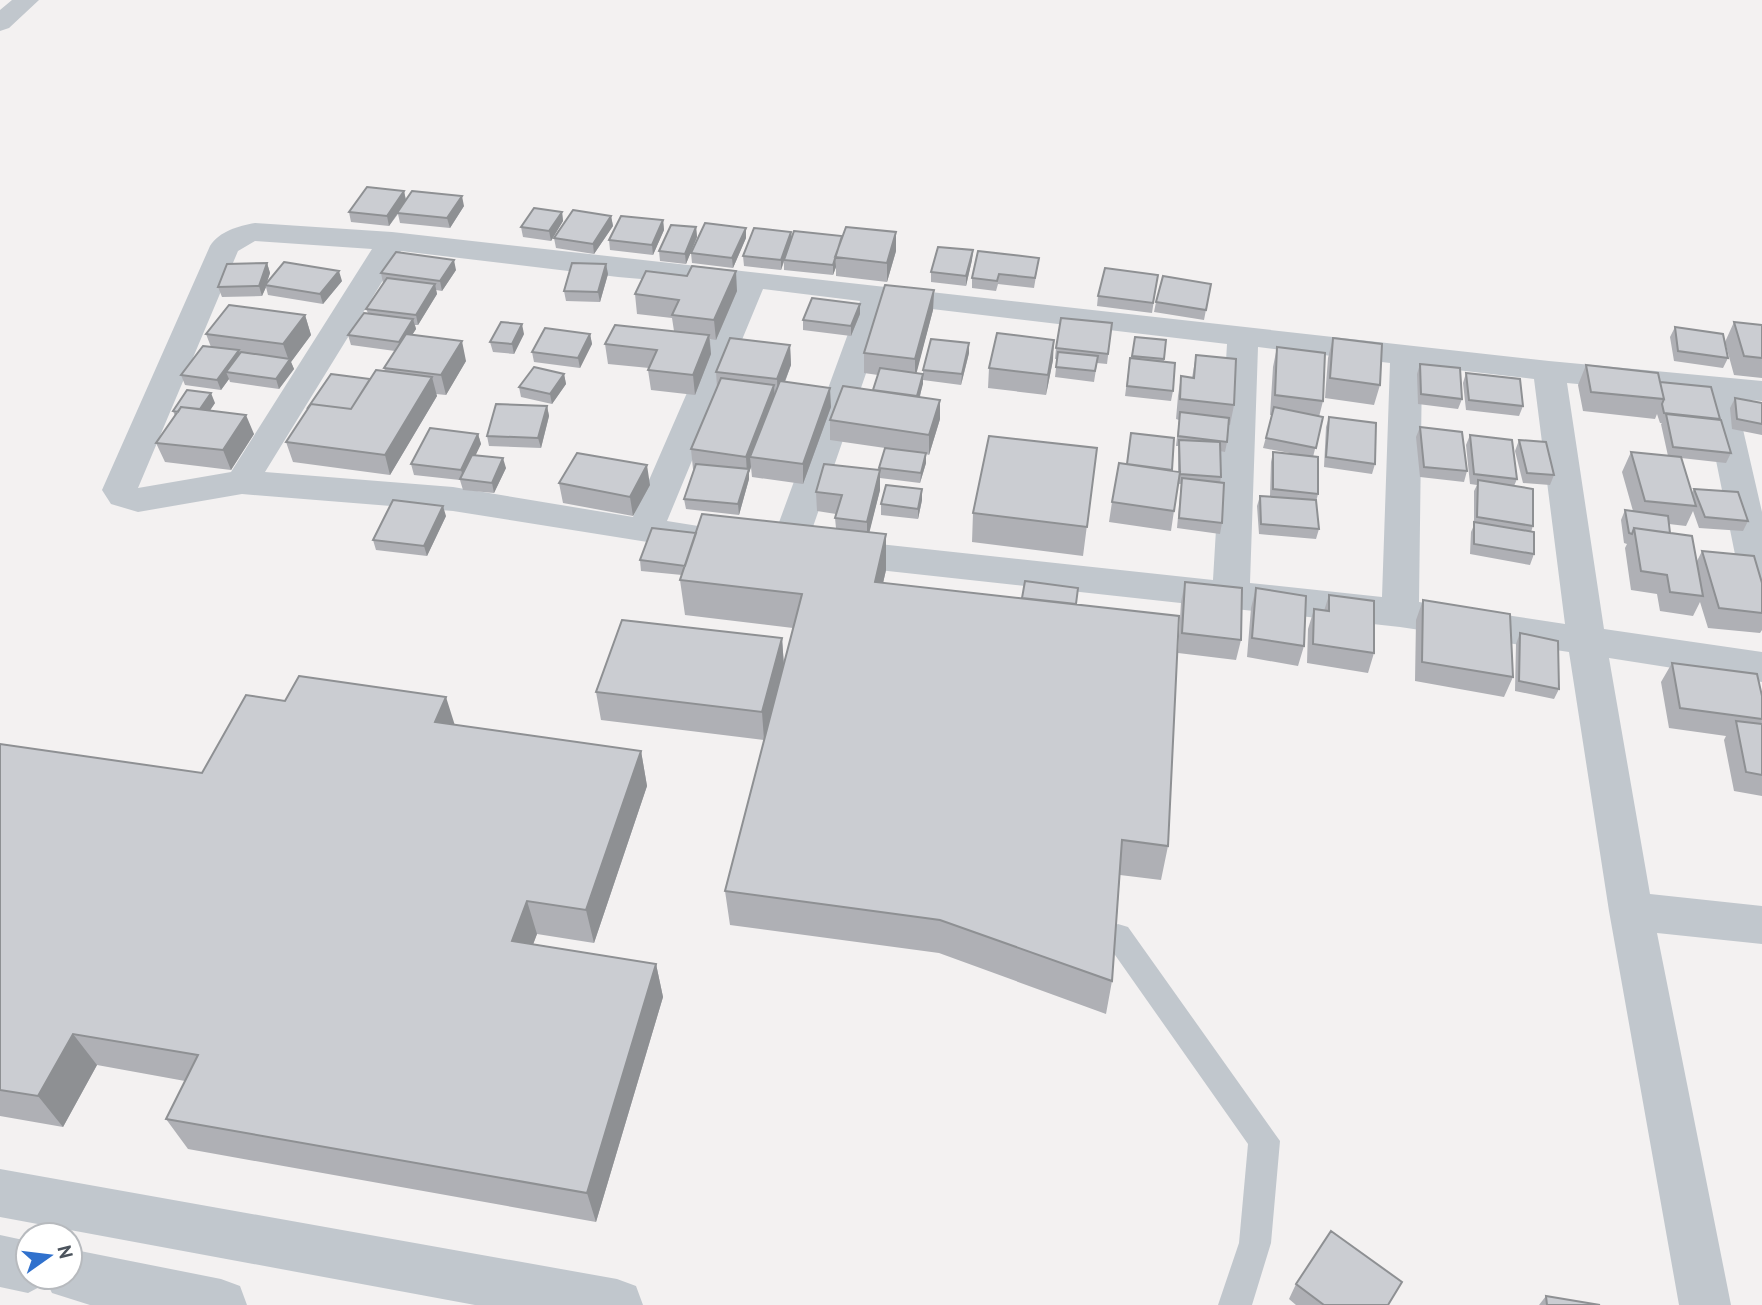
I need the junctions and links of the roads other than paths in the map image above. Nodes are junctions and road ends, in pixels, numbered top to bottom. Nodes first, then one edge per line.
1 (27, 0) edge
2 (0, 23) edge
3 (392, 241) junction
4 (752, 279) junction
5 (878, 293) junction
6 (1242, 337) junction
7 (1406, 353) junction
8 (1549, 371) junction
9 (1717, 386) junction
10 (1762, 391) edge
11 (242, 482) junction
12 (645, 531) junction
13 (788, 547) junction
14 (1231, 592) junction
15 (1762, 594) edge
16 (1400, 613) junction
17 (1587, 642) junction
18 (1762, 667) edge
19 (1631, 911) junction
20 (1762, 925) edge
21 (1118, 936) edge
22 (0, 1193) edge
23 (84, 1278) edge
24 (220, 1305) edge
25 (617, 1305) edge
26 (1235, 1305) edge
27 (1705, 1305) edge

1 - 2 street
3 - 4 street
3 - 11 street
3 - 11 street
4 - 5 street
4 - 12 street
5 - 6 street
5 - 13 street
6 - 7 street
6 - 14 street
7 - 8 street
7 - 16 street
8 - 9 street
8 - 17 street
9 - 10 street
9 - 15 street
11 - 12 street
12 - 13 street
13 - 14 street
14 - 16 street
16 - 17 street
17 - 18 street
17 - 19 street
19 - 20 street
19 - 27 street
21 - 26 lane
22 - 25 street
23 - 24 street

